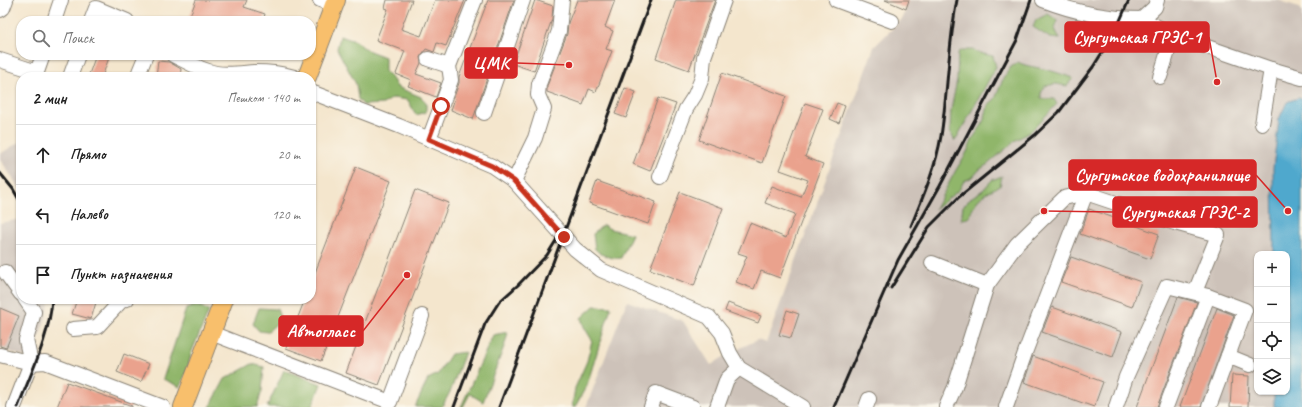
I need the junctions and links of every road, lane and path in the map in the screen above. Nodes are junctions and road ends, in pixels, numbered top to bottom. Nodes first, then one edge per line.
1 (6, 0) edge
2 (62, 0) edge
3 (475, 0) edge
4 (523, 0) edge
5 (562, 0) edge
6 (724, 0) edge
7 (836, 0) edge
8 (1043, 0) edge
9 (1157, 0) edge
10 (330, 2) edge
11 (0, 10) edge
12 (56, 16) edge
13 (93, 16) edge
14 (116, 16) edge
15 (1142, 19) junction
16 (892, 21) dead end
17 (1173, 35) junction
18 (316, 48) edge
19 (428, 59) dead end
20 (0, 60) edge
21 (41, 60) edge
22 (76, 60) edge
23 (144, 60) edge
24 (182, 60) edge
25 (312, 60) edge
26 (450, 66) junction
27 (1271, 69) junction
28 (37, 72) edge
29 (37, 72) edge
30 (72, 72) edge
31 (139, 72) edge
32 (213, 72) edge
33 (309, 72) edge
34 (1160, 77) dead end
35 (1300, 77) edge
36 (316, 94) edge
37 (484, 113) dead end
38 (1262, 124) dead end
39 (429, 139) junction
40 (660, 177) dead end
41 (514, 181) junction
42 (1086, 193) junction
43 (932, 263) dead end
44 (5, 272) dead end
45 (987, 286) junction
46 (16, 287) edge
47 (1202, 294) junction
48 (28, 304) edge
49 (118, 304) edge
50 (222, 304) edge
51 (422, 316) dead end
52 (73, 329) dead end
53 (211, 333) junction
54 (0, 354) edge
55 (1228, 356) junction
56 (31, 363) junction
57 (1250, 365) dead end
58 (739, 368) junction
59 (147, 404) edge
60 (14, 407) edge
61 (163, 407) edge
62 (183, 407) edge
63 (651, 407) edge
64 (694, 407) edge
65 (717, 407) edge
66 (804, 407) edge
67 (946, 407) edge
68 (1006, 407) edge
69 (1116, 407) edge
70 (1166, 407) edge
71 (1209, 407) edge

1 - 11 lane
2 - 12 lane
3 - 26 lane
4 - 37 lane
5 - 41 lane
6 - 40 lane
7 - 16 lane
8 - 15 lane
9 - 15 lane
10 - 18 main road
13 - 14 lane
15 - 17 lane
17 - 27 lane
17 - 34 lane
19 - 26 lane
20 - 28 lane
21 - 29 lane
22 - 30 lane
23 - 31 lane
24 - 32 lane
25 - 33 main road
26 - 39 lane
27 - 35 lane
27 - 38 lane
36 - 39 lane
39 - 41 lane
41 - 58 lane
42 - 45 lane
42 - 47 lane
42 - 68 lane
43 - 45 lane
44 - 46 lane
45 - 67 lane
47 - 55 lane
47 - 69 lane
47 - 70 lane
48 - 56 lane
49 - 52 lane
50 - 53 main road
51 - 53 lane
53 - 62 main road
54 - 56 lane
55 - 57 lane
55 - 71 lane
56 - 59 lane
56 - 60 lane
58 - 65 lane
58 - 66 lane
59 - 61 lane
63 - 64 lane

